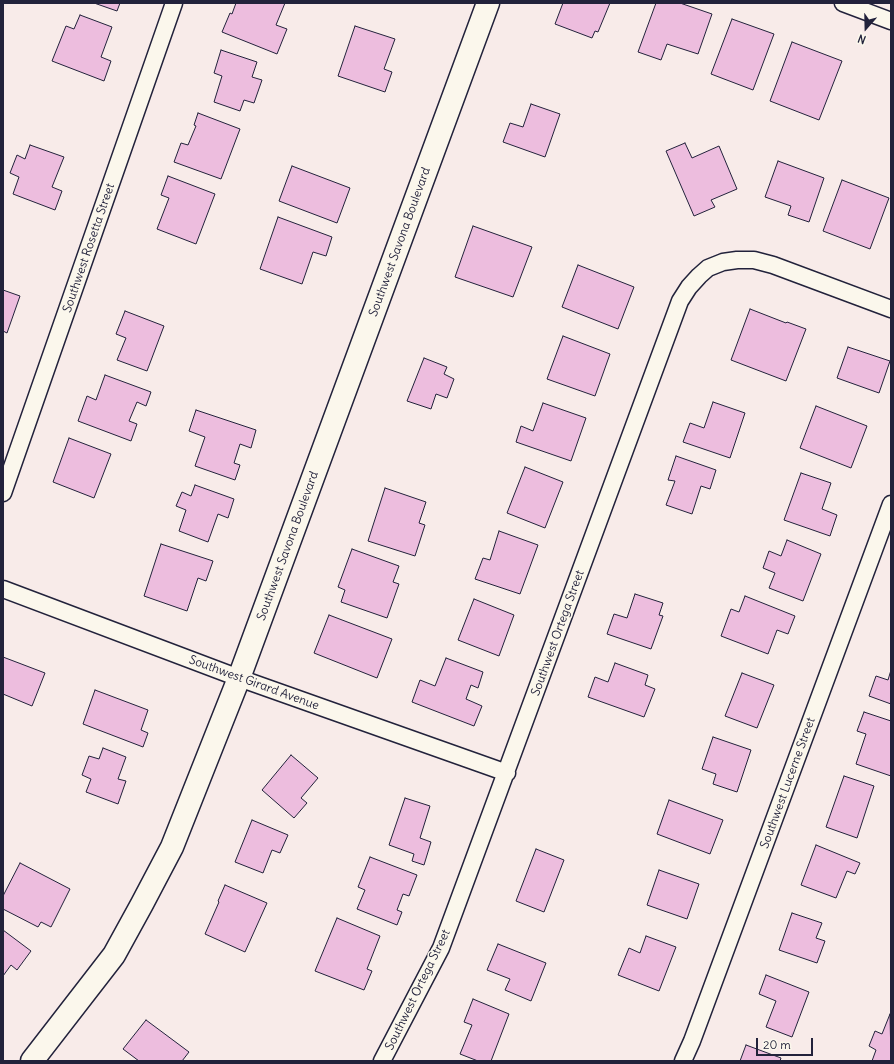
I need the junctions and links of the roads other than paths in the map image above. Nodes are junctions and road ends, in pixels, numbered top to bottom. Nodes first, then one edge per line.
1 (174, 3) edge
2 (488, 3) edge
3 (843, 3) edge
4 (891, 21) edge
5 (891, 309) edge
6 (3, 493) edge
7 (891, 504) edge
8 (3, 589) edge
9 (239, 678) junction
10 (507, 774) junction
11 (32, 1061) edge
12 (382, 1061) edge
13 (683, 1061) edge

1 - 6 street, Southwest Rosetta Street
2 - 9 street, Southwest Savona Boulevard
3 - 4 street
5 - 10 street, Southwest Ortega Street
7 - 13 street, Southwest Lucerne Street
8 - 9 street, Southwest Girard Avenue
9 - 10 street, Southwest Girard Avenue
9 - 11 street, Southwest Savona Boulevard
10 - 12 street, Southwest Ortega Street

